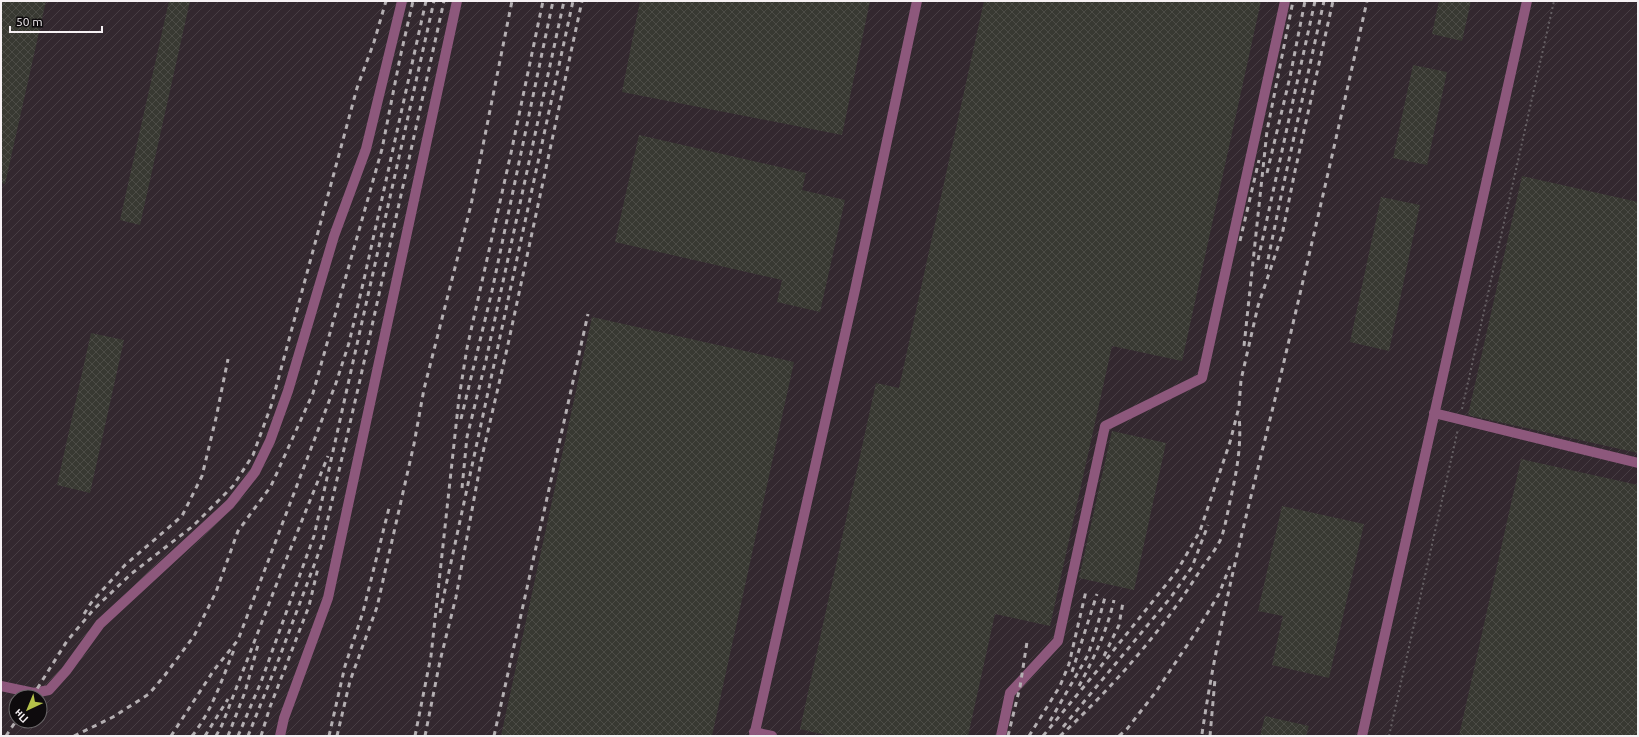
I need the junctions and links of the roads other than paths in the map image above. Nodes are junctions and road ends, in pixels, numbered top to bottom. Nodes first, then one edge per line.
1 (402, 1) edge
2 (457, 1) edge
3 (917, 1) edge
4 (1285, 1) edge
5 (1527, 1) edge
6 (1434, 412) junction
7 (1638, 463) edge
8 (1, 686) edge
9 (754, 734) edge
10 (280, 736) edge
11 (772, 736) edge
12 (1001, 736) edge
13 (1362, 736) edge

1 - 8 lane
2 - 10 lane
3 - 9 lane
4 - 12 lane
5 - 6 lane
6 - 7 lane
6 - 13 lane
9 - 11 lane

